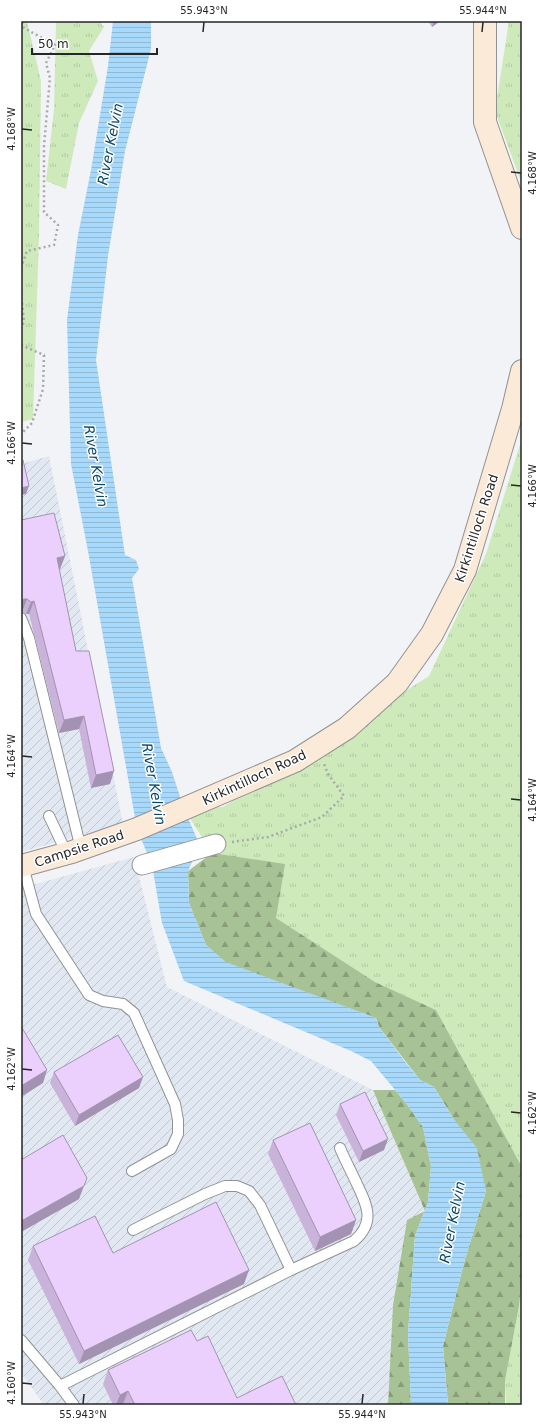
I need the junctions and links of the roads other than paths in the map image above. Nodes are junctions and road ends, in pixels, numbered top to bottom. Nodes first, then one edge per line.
1 (485, 21) edge
2 (522, 228) edge
3 (522, 371) edge
4 (21, 618) edge
5 (49, 816) dead end
6 (137, 829) joint
7 (216, 844) road end
8 (74, 852) junction
9 (142, 865) dead end
10 (22, 866) edge
11 (340, 1148) dead end
12 (132, 1171) dead end
13 (133, 1230) dead end
14 (291, 1270) junction
15 (21, 1340) edge
16 (60, 1386) junction
17 (74, 1405) edge

1 - 2 street
3 - 6 street, Kirkintilloch Road
4 - 8 lane
5 - 8 lane
6 - 8 street, Campsie Road
7 - 9 street
8 - 10 street, Campsie Road
10 - 12 lane
11 - 14 lane
13 - 14 lane
14 - 16 lane
15 - 16 lane
16 - 17 lane

